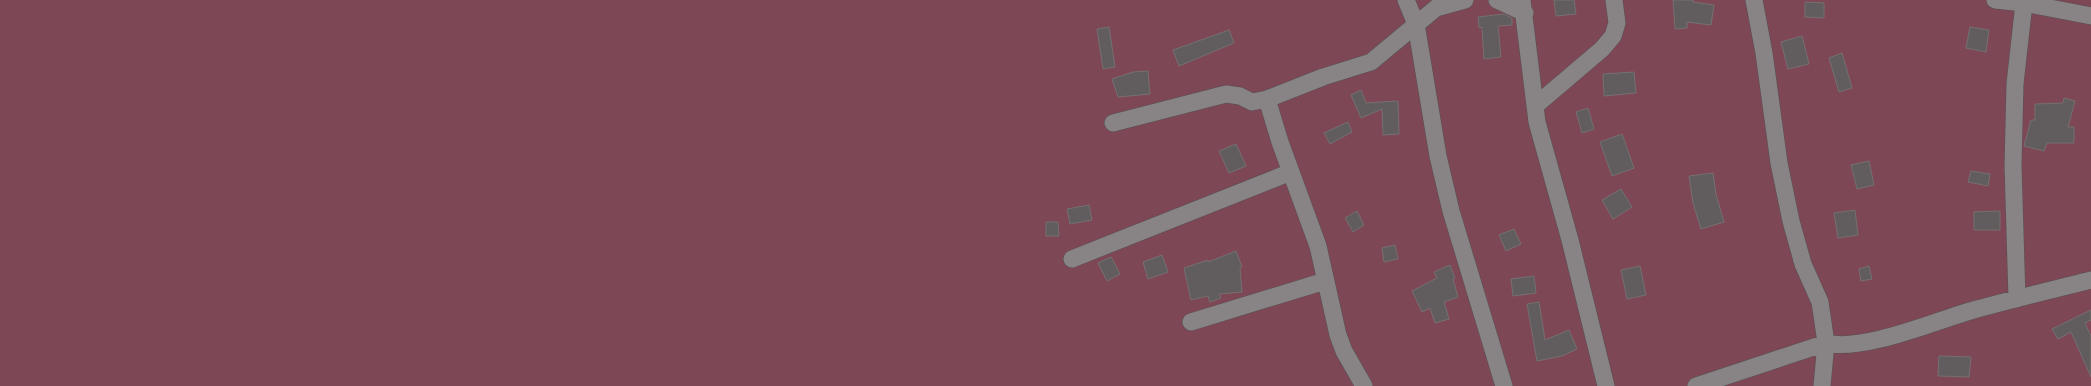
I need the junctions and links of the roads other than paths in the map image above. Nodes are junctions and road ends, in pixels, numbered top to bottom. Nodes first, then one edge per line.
1 (1406, 0) edge
2 (1465, 0) edge
3 (1497, 0) edge
4 (1614, 0) edge
5 (1754, 0) edge
6 (1995, 0) edge
7 (2035, 3) edge
8 (1523, 7) edge
9 (2091, 16) edge
10 (1416, 24) junction
11 (1267, 99) junction
12 (1535, 106) junction
13 (1113, 123) dead end
14 (1290, 172) junction
15 (1072, 259) dead end
16 (2091, 280) edge
17 (1325, 281) junction
18 (2017, 298) junction
19 (1191, 322) dead end
20 (1826, 343) junction
21 (1364, 386) edge
22 (1504, 386) edge
23 (1606, 386) edge
24 (1696, 386) edge
25 (1822, 386) edge

1 - 10 street
2 - 10 street
3 - 8 street
4 - 12 street
5 - 20 street
6 - 7 street
7 - 9 street
7 - 18 street
8 - 12 street
10 - 11 street
10 - 22 street
11 - 13 street
11 - 14 street
12 - 23 street
14 - 15 street
14 - 17 street
16 - 18 street
17 - 19 street
17 - 21 street
18 - 20 street
20 - 24 street
20 - 25 street

